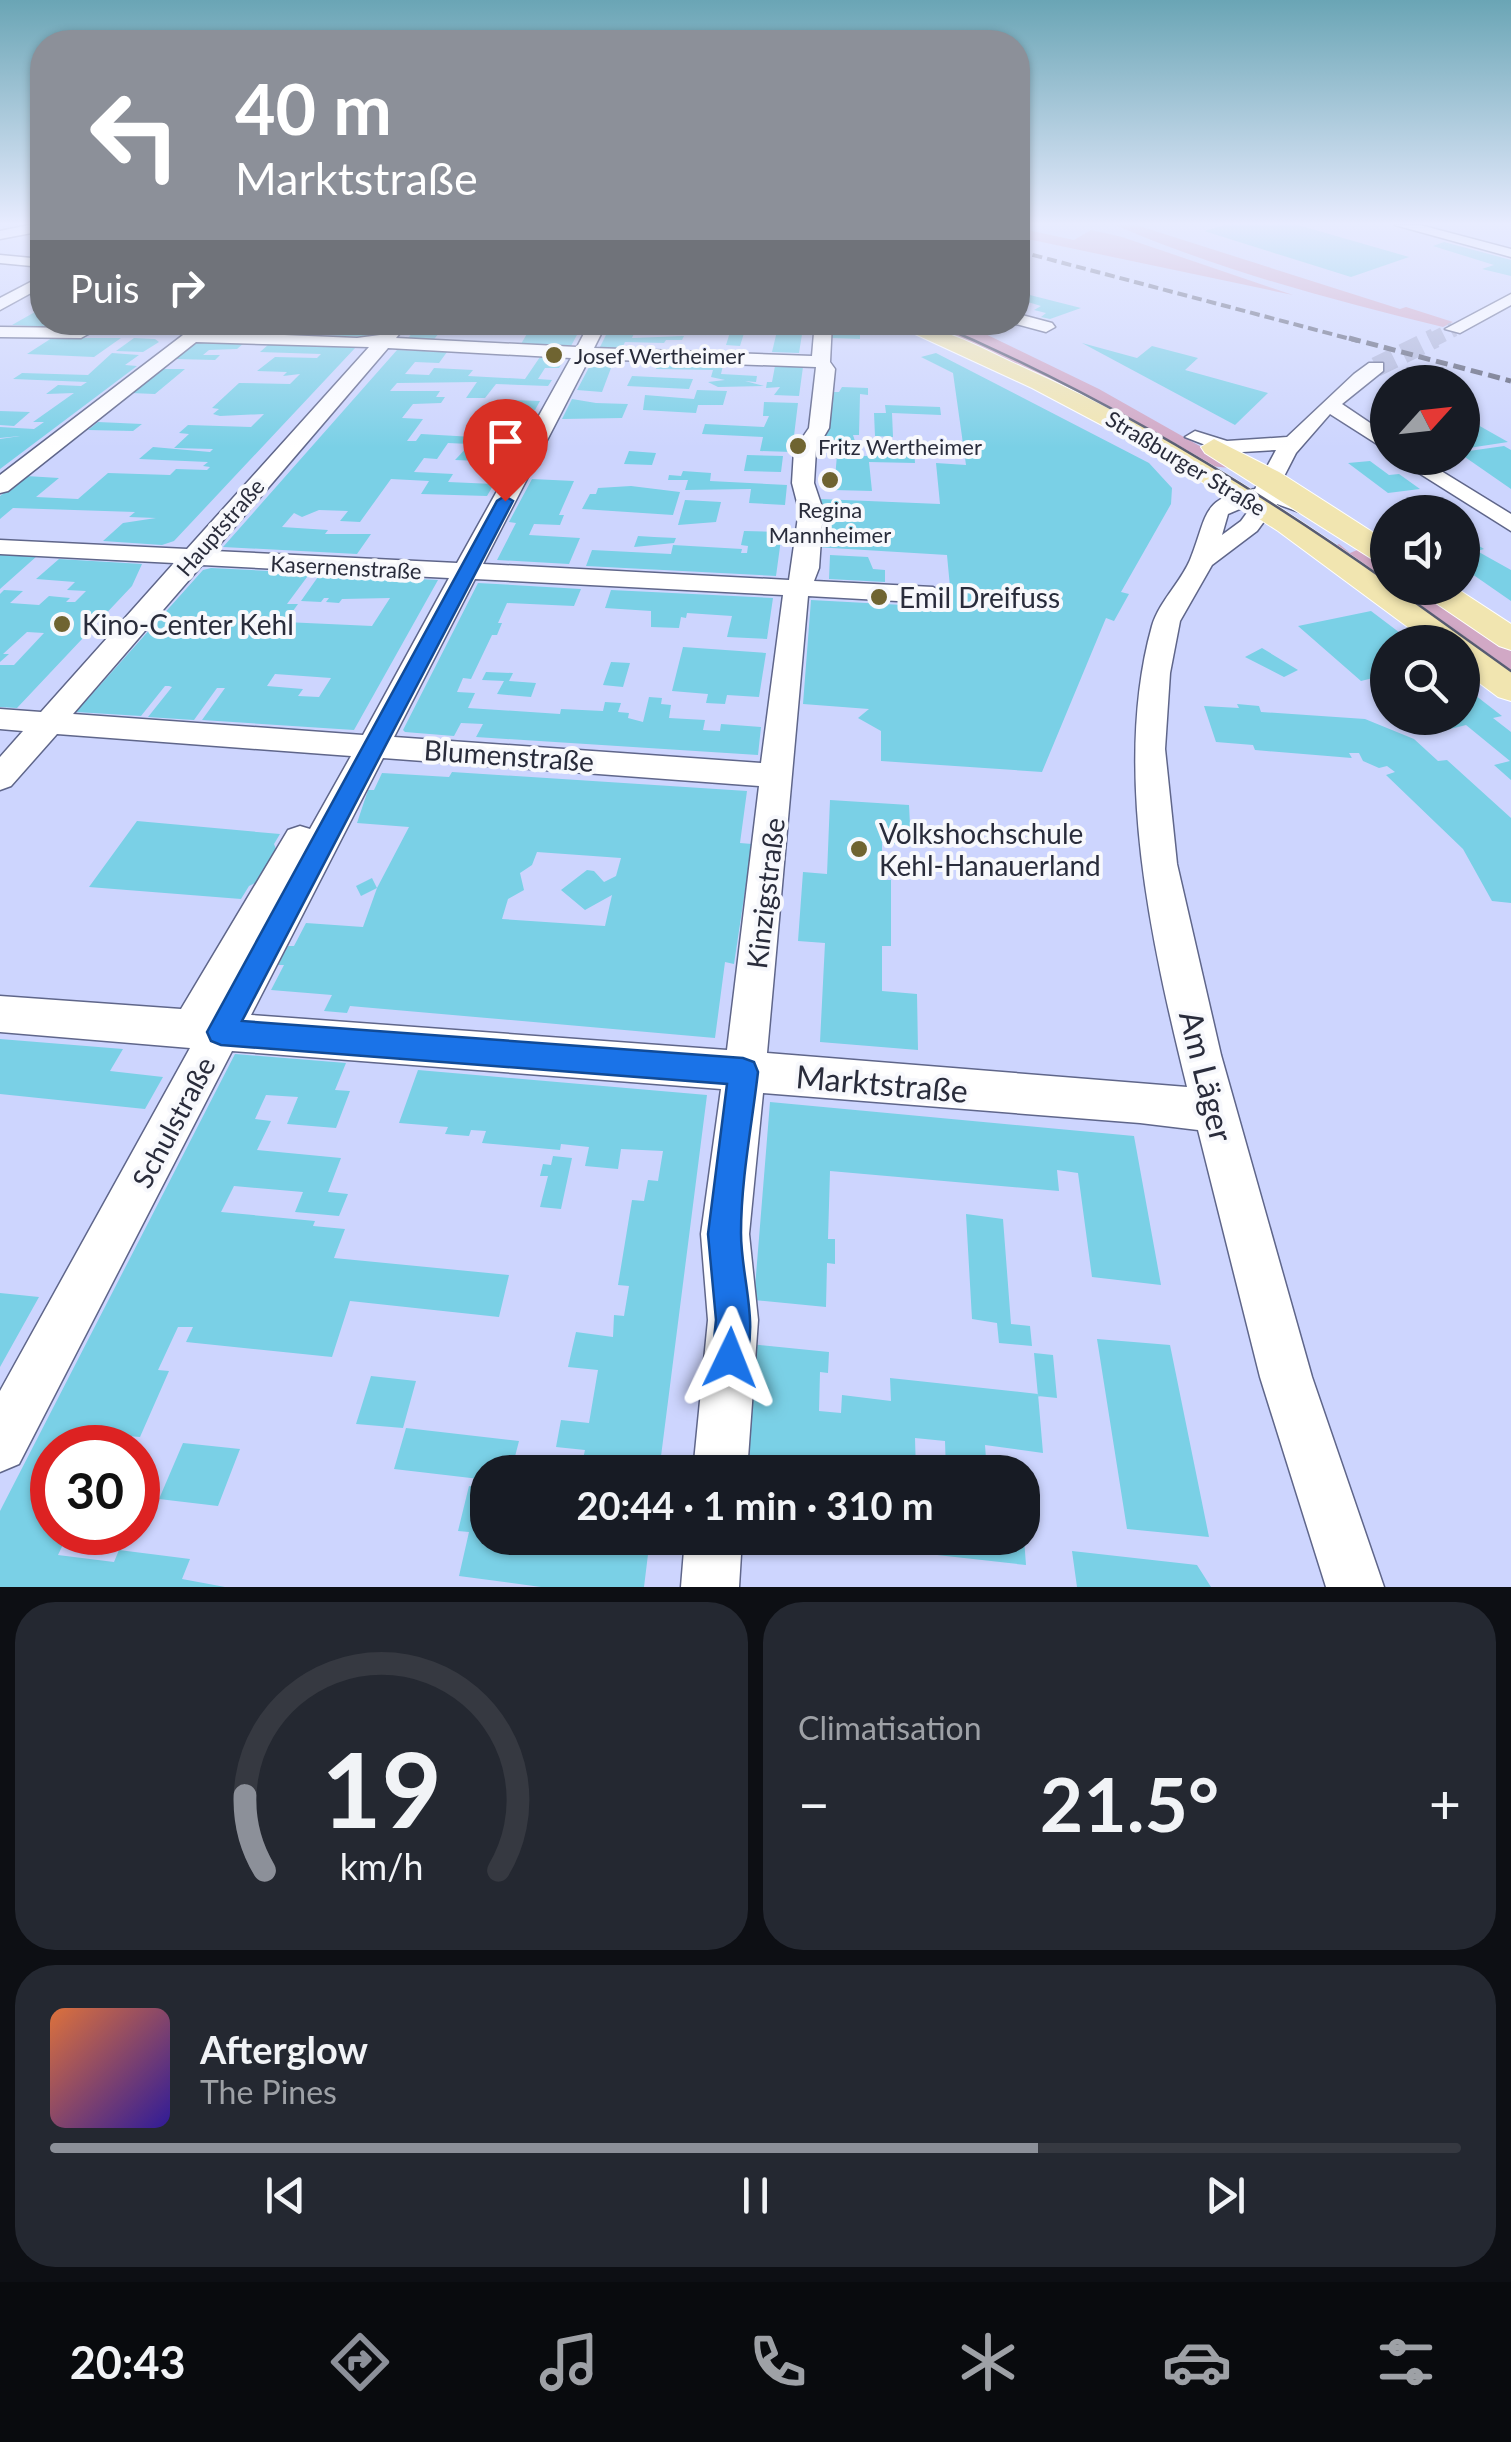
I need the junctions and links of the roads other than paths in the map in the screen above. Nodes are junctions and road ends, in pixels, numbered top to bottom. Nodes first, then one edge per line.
1 (29, 299) edge
2 (1511, 299) edge
3 (1030, 322) edge
4 (1046, 327) dead end
5 (0, 329) edge
6 (1454, 329) tunnel mouth
7 (30, 330) edge
8 (194, 335) edge
9 (383, 335) edge
10 (390, 335) edge
11 (394, 335) edge
12 (593, 335) edge
13 (823, 335) edge
14 (928, 335) edge
15 (1001, 335) edge
16 (192, 337) junction
17 (1022, 345) dead end
18 (585, 354) junction
19 (821, 362) junction
20 (1370, 372) tunnel mouth
21 (1088, 378) dead end
22 (1322, 412) junction
23 (1370, 435) edge
24 (1195, 437) junction
25 (1295, 443) junction
26 (1433, 475) edge
27 (0, 486) edge
28 (1260, 494) junction
29 (1511, 524) edge
30 (1370, 544) edge
31 (0, 547) edge
32 (192, 559) junction
33 (467, 572) junction
34 (796, 589) junction
35 (933, 595) dead end
36 (1460, 605) edge
37 (1428, 625) edge
38 (1511, 639) edge
39 (1480, 665) edge
40 (1511, 688) edge
41 (0, 719) edge
42 (50, 722) junction
43 (364, 745) junction
44 (778, 776) junction
45 (0, 778) edge
46 (0, 1014) edge
47 (206, 1031) junction
48 (743, 1072) junction
49 (1215, 1112) junction
50 (0, 1444) edge
51 (721, 1455) edge
52 (713, 1555) edge
53 (710, 1587) edge
54 (1355, 1587) edge

1 - 5 street
2 - 6 street
3 - 4 street
5 - 7 street
8 - 16 street
9 - 16 street
10 - 32 street, Hauptstraße
11 - 18 street
12 - 18 street, Schulstraße
13 - 19 street, Kinzigstraße
14 - 28 main road, Straßburger Straße
15 - 17 main road
16 - 27 street
18 - 19 street
18 - 33 street, Schulstraße
19 - 34 street, Kinzigstraße
20 - 22 street, Am Läger
21 - 24 main road, Straßburger Straße
22 - 23 street
22 - 25 street, Am Läger
24 - 25 street
24 - 28 main road, Straßburger Straße
25 - 28 street, Am Läger
26 - 29 street
28 - 30 main road, Straßburger Straße
28 - 37 main road, Straßburger Straße
28 - 49 street, Am Läger
31 - 32 street, Kasernenstraße
32 - 33 street, Kasernenstraße
32 - 42 street, Hauptstraße
33 - 34 street, Kasernenstraße
33 - 43 street, Schulstraße
34 - 35 street, Kasernenstraße
34 - 44 street, Kinzigstraße
36 - 38 main road
39 - 40 main road
41 - 42 street, Blumenstraße
42 - 43 street, Blumenstraße
42 - 45 street, Hauptstraße
43 - 44 street, Blumenstraße
43 - 47 street, Schulstraße
44 - 48 street, Kinzigstraße
46 - 47 street, Marktstraße
47 - 48 street, Marktstraße
47 - 50 street, Schulstraße
48 - 49 street, Marktstraße
48 - 51 street, Kinzigstraße
49 - 54 street, Am Läger
52 - 53 street

